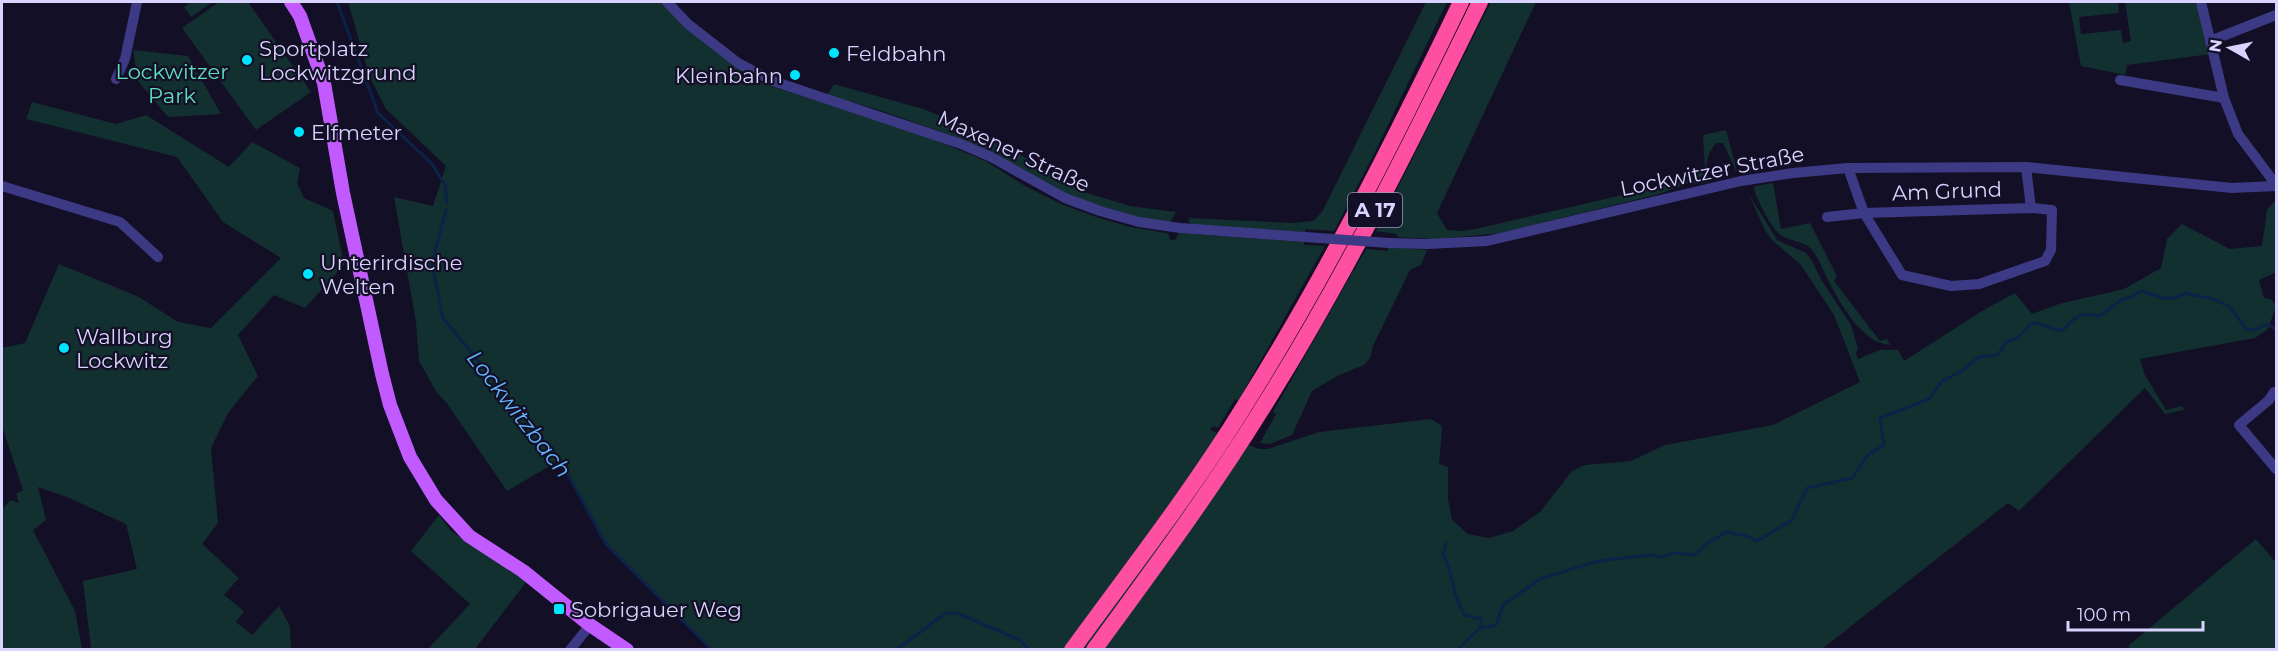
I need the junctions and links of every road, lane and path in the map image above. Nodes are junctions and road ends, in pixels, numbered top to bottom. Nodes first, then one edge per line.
1 (137, 2) edge
2 (293, 2) edge
3 (667, 2) edge
4 (1461, 2) edge
5 (1480, 2) edge
6 (2201, 2) edge
7 (2277, 15) edge
8 (2210, 41) junction
9 (116, 79) dead end
10 (2120, 80) dead end
11 (2224, 98) junction
12 (2026, 167) junction
13 (1848, 168) junction
14 (2, 186) edge
15 (2275, 186) edge
16 (2031, 208) junction
17 (1864, 213) junction
18 (1827, 217) dead end
19 (1305, 237) joint
20 (158, 257) dead end
21 (2274, 392) dead end
22 (1253, 409) junction
23 (2277, 469) edge
24 (590, 625) junction
25 (570, 650) edge
26 (627, 650) edge
27 (1072, 650) edge
28 (1094, 650) edge

1 - 9 street
2 - 24 main road
3 - 19 street, Maxener Straße
4 - 22 highway, A 17
5 - 22 highway, A 17
6 - 8 street, Lockwitzer Straße
7 - 8 street
8 - 11 street, Lockwitzer Straße
10 - 11 street
11 - 15 street, Lockwitzer Straße
12 - 13 street, Lockwitzer Straße
12 - 15 street, Lockwitzer Straße
12 - 16 street, Am Grund
13 - 17 street, Am Grund
13 - 19 street, Lockwitzer Straße, bridge
14 - 20 street
16 - 17 street, Am Grund
16 - 17 street, Am Grund
17 - 18 street, Am Grund
21 - 23 street
22 - 27 highway, A 17
22 - 28 highway, A 17
24 - 25 street
24 - 26 main road

